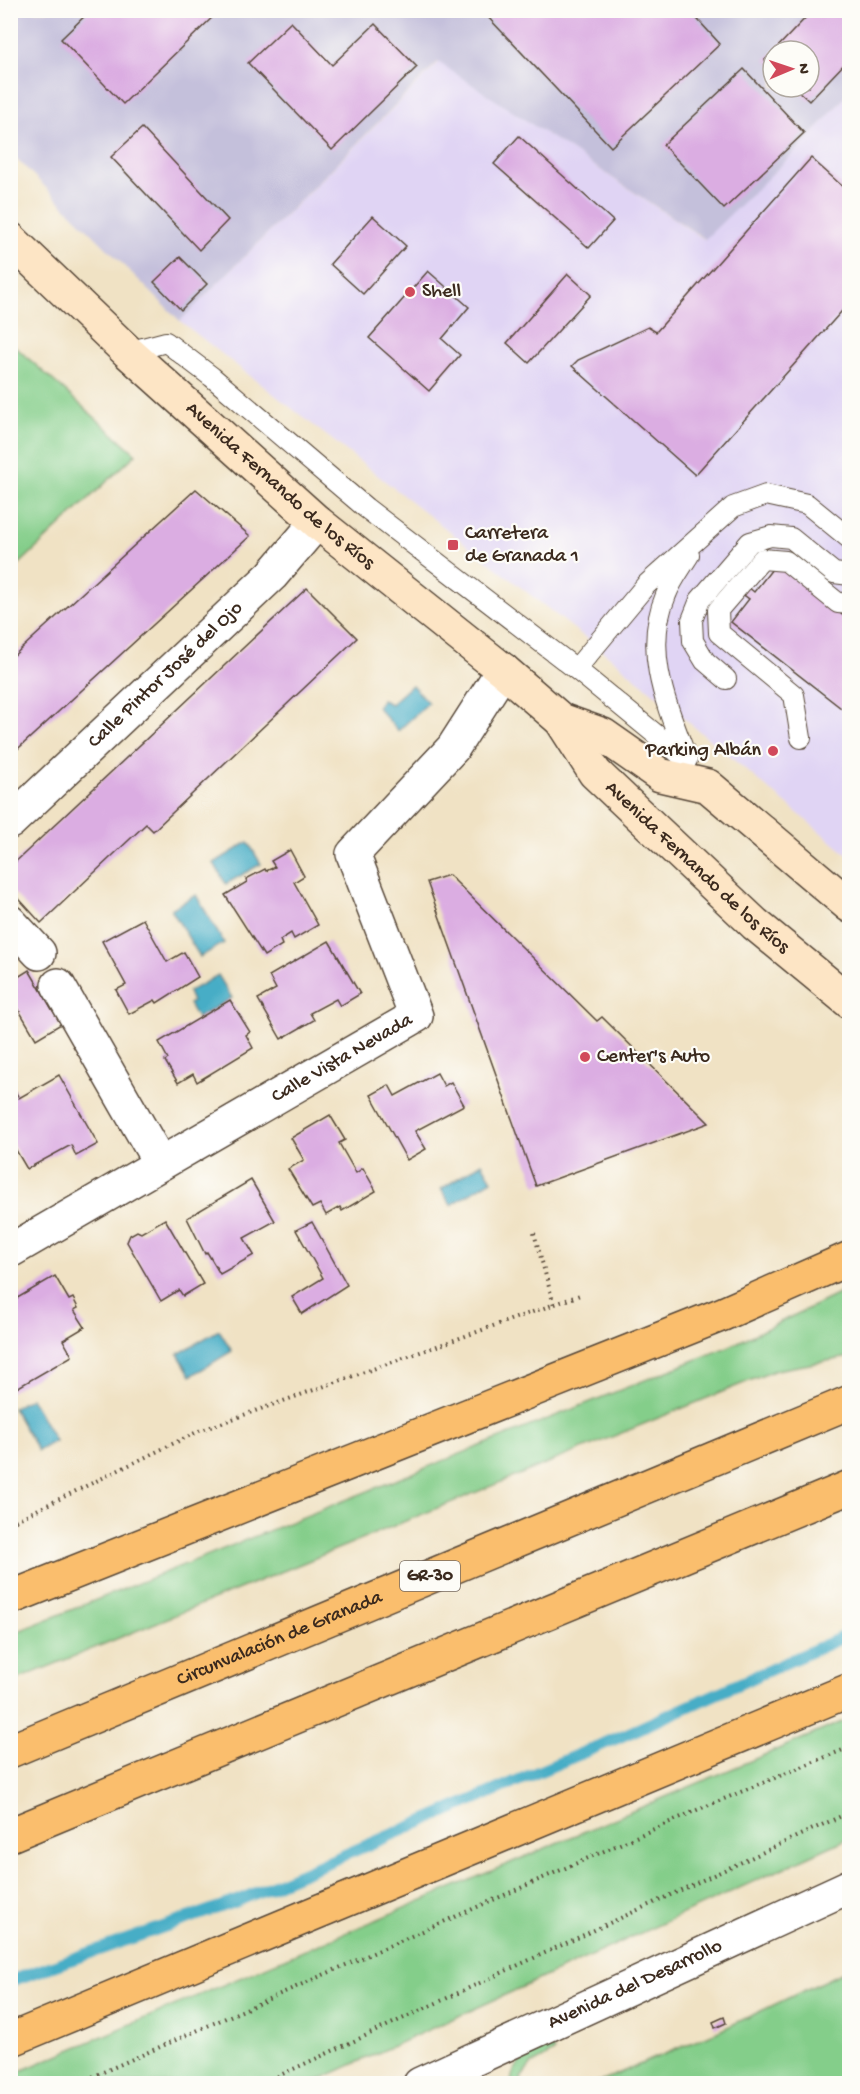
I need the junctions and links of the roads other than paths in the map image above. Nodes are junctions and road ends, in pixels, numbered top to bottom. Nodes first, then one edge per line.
1 (10, 239) edge
2 (128, 352) junction
3 (316, 522) junction
4 (849, 539) edge
5 (696, 542) junction
6 (849, 575) edge
7 (849, 604) edge
8 (576, 669) junction
9 (503, 670) junction
10 (726, 680) dead end
11 (561, 720) junction
12 (801, 738) dead end
13 (687, 760) junction
14 (708, 786) junction
15 (10, 822) edge
16 (849, 906) edge
17 (10, 922) edge
18 (39, 953) dead end
19 (58, 985) dead end
20 (849, 1002) edge
21 (160, 1163) junction
22 (10, 1251) edge
23 (849, 1257) edge
24 (849, 1402) edge
25 (849, 1487) edge
26 (10, 1598) edge
27 (849, 1690) edge
28 (10, 1751) edge
29 (10, 1835) edge
30 (849, 1886) edge
31 (10, 2040) edge
32 (475, 2072) edge
33 (420, 2084) edge

1 - 2 main road, Avenida Fernando de los Ríos
2 - 3 main road, Avenida Fernando de los Ríos
2 - 8 lane
3 - 9 main road, Avenida Fernando de los Ríos
3 - 15 street, Calle Pintor José del Ojo
4 - 5 lane
5 - 8 lane
5 - 13 lane
6 - 10 lane
7 - 12 lane
8 - 13 lane
9 - 11 main road, Avenida Fernando de los Ríos
9 - 21 street, Calle Vista Nevada
11 - 14 main road, Avenida Fernando de los Ríos
11 - 20 main road, Avenida Fernando de los Ríos
13 - 14 lane
14 - 16 main road, Avenida Fernando de los Ríos
17 - 18 street
19 - 21 street
21 - 22 street, Calle Vista Nevada
23 - 26 main road
24 - 28 main road, Circunvalación de Granada / GR-30
25 - 29 main road
27 - 31 main road
30 - 32 street, Avenida del Desarrollo
32 - 33 street, Avenida del Desarrollo

